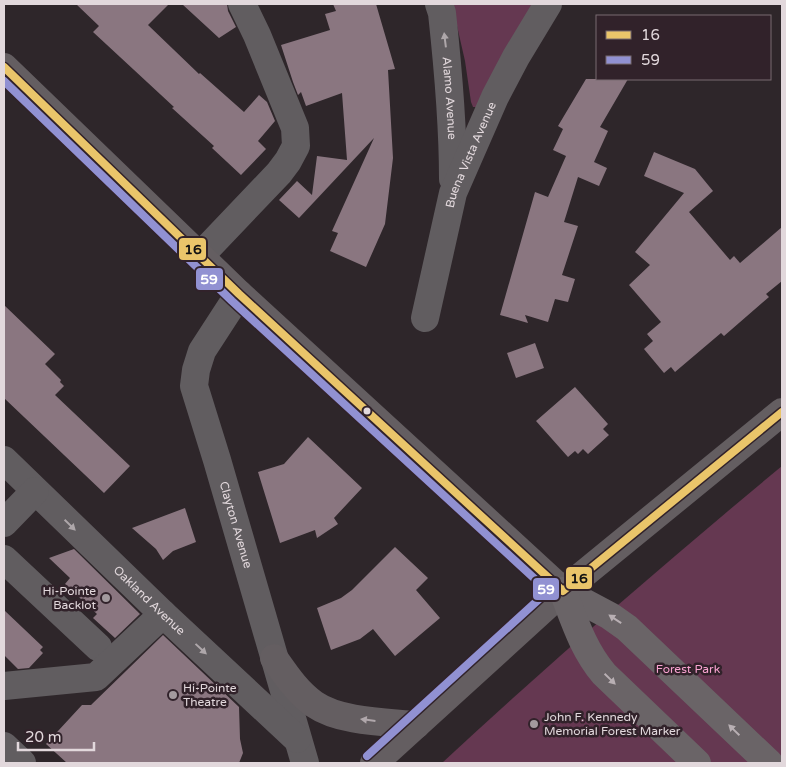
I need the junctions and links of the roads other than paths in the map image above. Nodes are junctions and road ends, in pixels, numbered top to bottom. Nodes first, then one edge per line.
1 (242, 4) edge
2 (439, 4) edge
3 (548, 4) edge
4 (4, 67) edge
5 (453, 193) junction
6 (200, 256) junction
7 (238, 294) junction
8 (425, 318) dead end
9 (782, 412) edge
10 (4, 460) edge
11 (35, 491) junction
12 (4, 523) edge
13 (4, 559) edge
14 (563, 591) junction
15 (163, 614) junction
16 (98, 647) dead end
17 (274, 658) junction
18 (4, 686) edge
19 (416, 726) junction
20 (4, 746) edge
21 (301, 751) edge
22 (22, 763) edge
23 (374, 763) edge
24 (697, 763) edge
25 (769, 763) edge

1 - 6 street
5 -> 2 street, Alamo Avenue
3 - 5 street, Buena Vista Avenue
4 - 6 main road
5 - 8 street, Buena Vista Avenue
6 - 7 main road
7 - 14 main road
7 - 17 street, Clayton Avenue
9 - 14 main road
10 - 11 street, Oakland Avenue
11 - 12 street
11 -> 15 street, Oakland Avenue
13 - 16 street
14 - 19 main road
14 -> 24 highway
25 -> 14 highway
15 - 18 street
15 -> 21 street, Oakland Avenue
19 -> 17 main road
17 - 21 street, Clayton Avenue
19 - 23 main road
20 - 22 street

